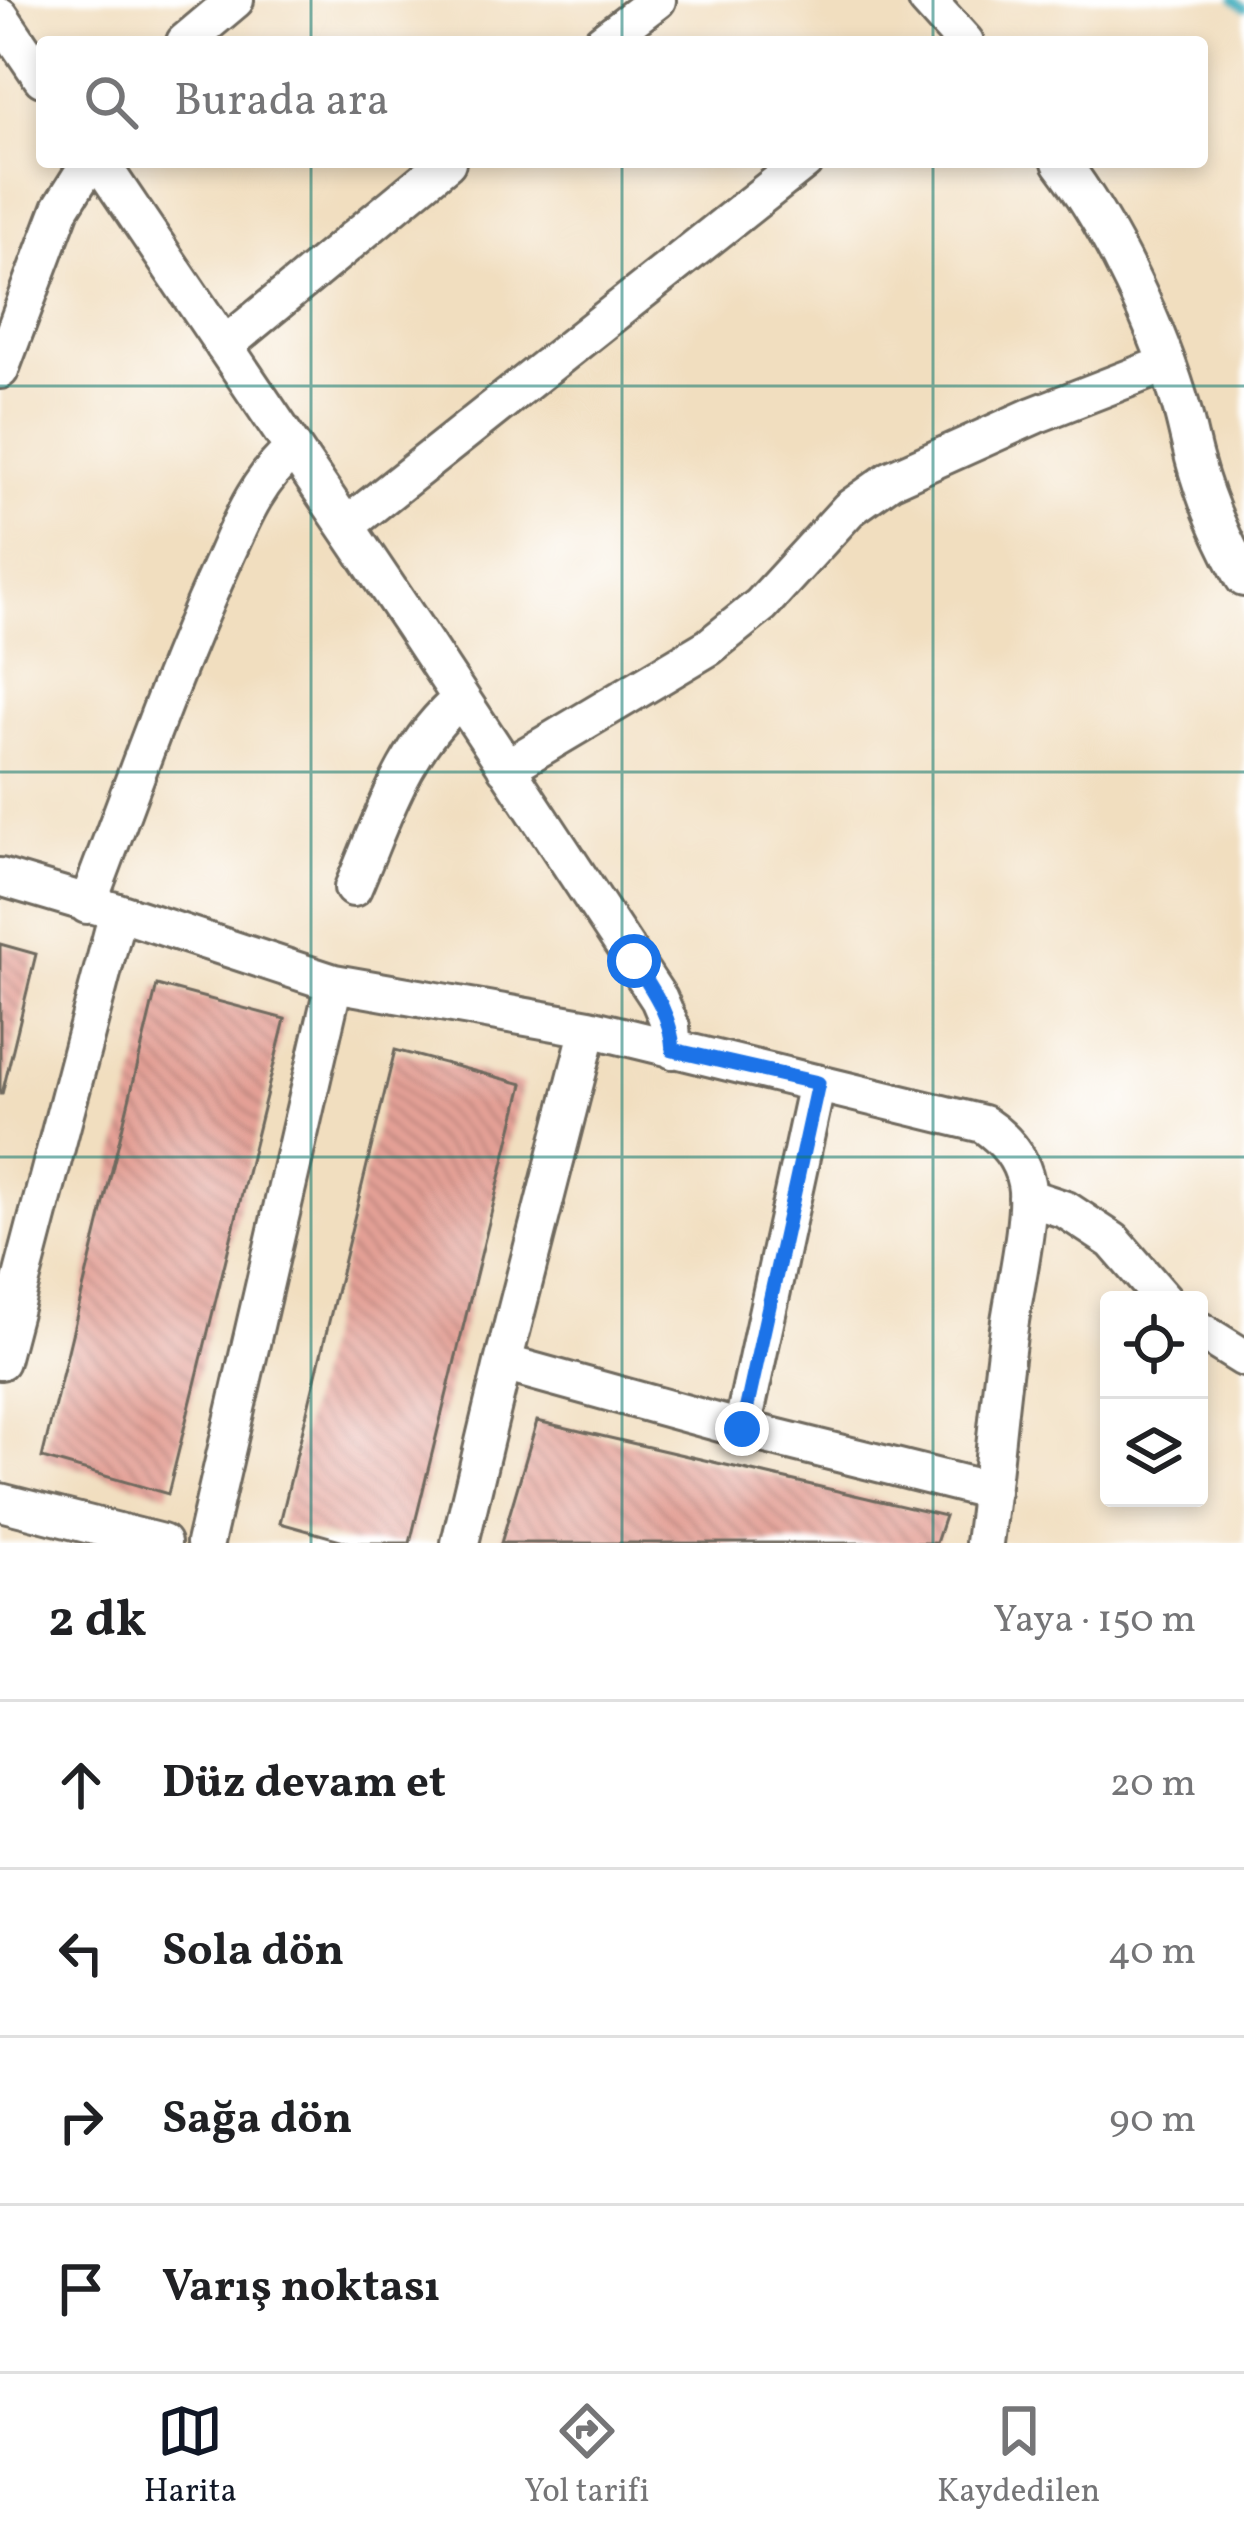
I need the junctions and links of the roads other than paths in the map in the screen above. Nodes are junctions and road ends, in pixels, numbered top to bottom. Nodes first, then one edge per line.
1 (235, 0) edge
2 (657, 0) edge
3 (927, 0) edge
4 (0, 16) edge
5 (191, 36) edge
6 (610, 36) edge
7 (958, 36) edge
8 (36, 69) edge
9 (86, 168) edge
10 (104, 168) edge
11 (441, 168) edge
12 (796, 168) edge
13 (1066, 168) edge
14 (224, 346) junction
15 (1166, 364) junction
16 (0, 370) edge
17 (294, 449) junction
18 (346, 526) junction
19 (1244, 578) edge
20 (461, 699) junction
21 (506, 768) junction
22 (0, 877) edge
23 (353, 888) dead end
24 (103, 908) junction
25 (334, 983) junction
26 (589, 1028) junction
27 (673, 1050) junction
28 (818, 1083) junction
29 (1028, 1197) junction
30 (1156, 1291) edge
31 (1208, 1336) edge
32 (1244, 1358) edge
33 (0, 1361) edge
34 (503, 1363) junction
35 (742, 1429) junction
36 (991, 1491) junction
37 (0, 1502) edge
38 (162, 1543) edge
39 (205, 1543) edge
40 (460, 1543) edge
41 (984, 1543) edge

1 - 5 street
2 - 6 street
3 - 7 street
4 - 8 street
9 - 16 street
10 - 14 street
11 - 14 street
12 - 18 street
13 - 15 street
14 - 17 street
15 - 19 street
15 - 21 street
17 - 18 street
17 - 24 street
18 - 20 street
20 - 21 street
20 - 23 street
21 - 27 street
22 - 24 street
24 - 25 street
24 - 33 street
25 - 26 street
25 - 39 street
26 - 27 street
26 - 34 street
27 - 28 street
28 - 29 street
28 - 35 street
29 - 30 street
29 - 36 street
31 - 32 street
34 - 35 street
34 - 40 street
35 - 36 street
36 - 41 street
37 - 38 street

